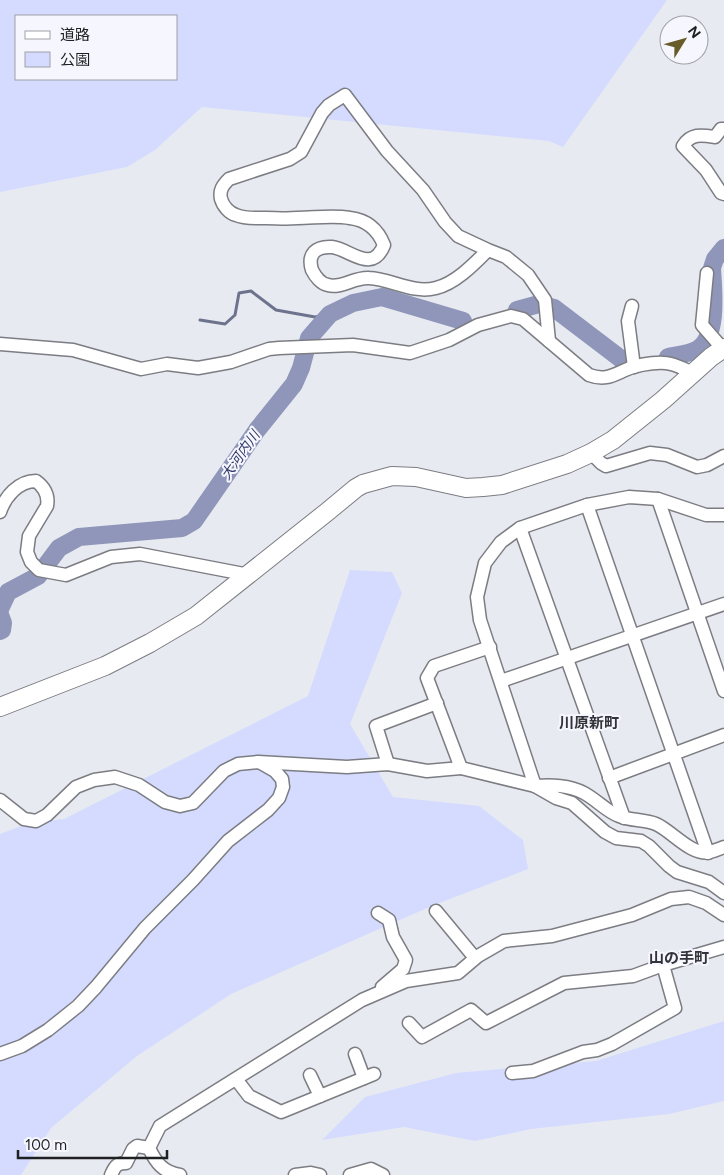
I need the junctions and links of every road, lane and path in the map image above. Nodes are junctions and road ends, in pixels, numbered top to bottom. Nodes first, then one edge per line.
1 (724, 129) edge
2 (724, 194) edge
3 (488, 250) junction
4 (706, 273) dead end
5 (632, 306) dead end
6 (549, 341) junction
7 (0, 344) edge
8 (720, 345) edge
9 (634, 367) junction
10 (693, 373) junction
11 (591, 453) junction
12 (724, 456) edge
13 (658, 499) junction
14 (587, 505) junction
15 (0, 512) edge
16 (724, 515) edge
17 (520, 528) junction
18 (249, 575) junction
19 (724, 604) edge
20 (697, 613) junction
21 (632, 636) junction
22 (490, 647) junction
23 (566, 658) junction
24 (501, 681) junction
25 (724, 691) edge
26 (437, 703) junction
27 (0, 707) edge
28 (724, 735) edge
29 (674, 754) junction
30 (258, 762) junction
31 (388, 764) junction
32 (460, 768) junction
33 (609, 778) junction
34 (535, 786) junction
35 (0, 800) edge
36 (624, 818) junction
37 (724, 847) edge
38 (708, 853) junction
39 (724, 893) edge
40 (436, 911) dead end
41 (378, 913) dead end
42 (724, 915) edge
43 (724, 947) edge
44 (475, 958) junction
45 (663, 965) junction
46 (373, 995) junction
47 (409, 1023) dead end
48 (0, 1054) edge
49 (355, 1054) dead end
50 (512, 1073) dead end
51 (310, 1075) dead end
52 (236, 1079) junction
53 (320, 1096) junction
54 (149, 1148) junction
55 (164, 1172) edge
56 (111, 1175) edge
57 (180, 1175) edge
58 (295, 1175) edge
59 (320, 1175) edge
60 (350, 1175) edge
61 (382, 1175) edge

1 - 2 street
3 - 3 street
3 - 6 street
4 - 8 street
5 - 9 street
6 - 7 street
6 - 9 street
8 - 10 street
9 - 10 street
10 - 11 street
11 - 12 street
11 - 18 street
13 - 14 street
13 - 16 street
13 - 20 street
14 - 17 street
14 - 21 street
15 - 18 street
17 - 22 street
17 - 23 street
18 - 27 street
19 - 20 street
20 - 21 street
20 - 25 street
21 - 23 street
21 - 29 street
22 - 24 street
22 - 26 street
23 - 24 street
23 - 33 street
24 - 34 street
26 - 31 street
26 - 32 street
28 - 29 street
29 - 33 street
29 - 38 street
30 - 31 street
30 - 35 street
30 - 48 street
31 - 32 street
32 - 34 street
33 - 36 street
34 - 36 street
34 - 39 street
36 - 38 street
37 - 38 street
40 - 44 street
41 - 46 street
42 - 44 street
43 - 45 street
44 - 46 street
45 - 47 street
45 - 50 street
46 - 52 street
49 - 53 street
51 - 53 street
52 - 53 street
52 - 54 street
54 - 55 street
54 - 56 street
55 - 57 street
58 - 59 street
60 - 61 street

